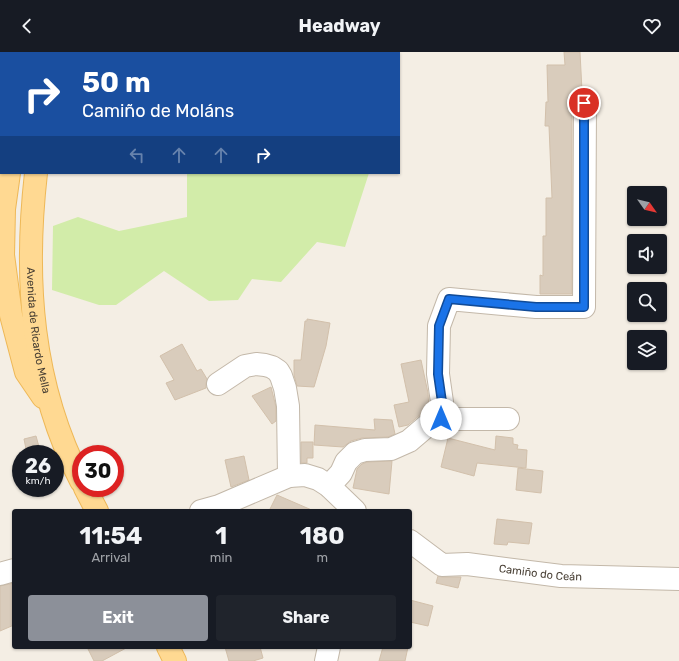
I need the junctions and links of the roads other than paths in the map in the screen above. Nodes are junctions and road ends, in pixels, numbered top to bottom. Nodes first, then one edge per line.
1 (584, 103) dead end
2 (9, 174) edge
3 (36, 174) edge
4 (2, 205) edge
5 (32, 211) junction
6 (218, 384) dead end
7 (52, 411) junction
8 (441, 419) junction
9 (508, 419) dead end
10 (72, 461) edge
11 (289, 476) junction
12 (330, 486) junction
13 (90, 497) edge
14 (96, 509) edge
15 (208, 509) edge
16 (353, 509) edge
17 (412, 543) edge
18 (12, 571) edge
19 (0, 574) edge
20 (679, 579) edge
21 (169, 649) edge
22 (329, 649) edge
23 (175, 661) edge
24 (326, 661) edge

1 - 8 street
2 - 4 main road
3 - 5 main road, Avenida de Ricardo Mella
4 - 5 main road
4 - 7 main road
5 - 7 main road, Avenida de Ricardo Mella
6 - 11 street
7 - 10 main road, Avenida de Ricardo Mella
8 - 9 street
8 - 12 street
11 - 12 street
11 - 15 street
12 - 16 street
13 - 14 main road
17 - 20 street, Camiño do Ceán
18 - 19 street
21 - 23 main road
22 - 24 street

